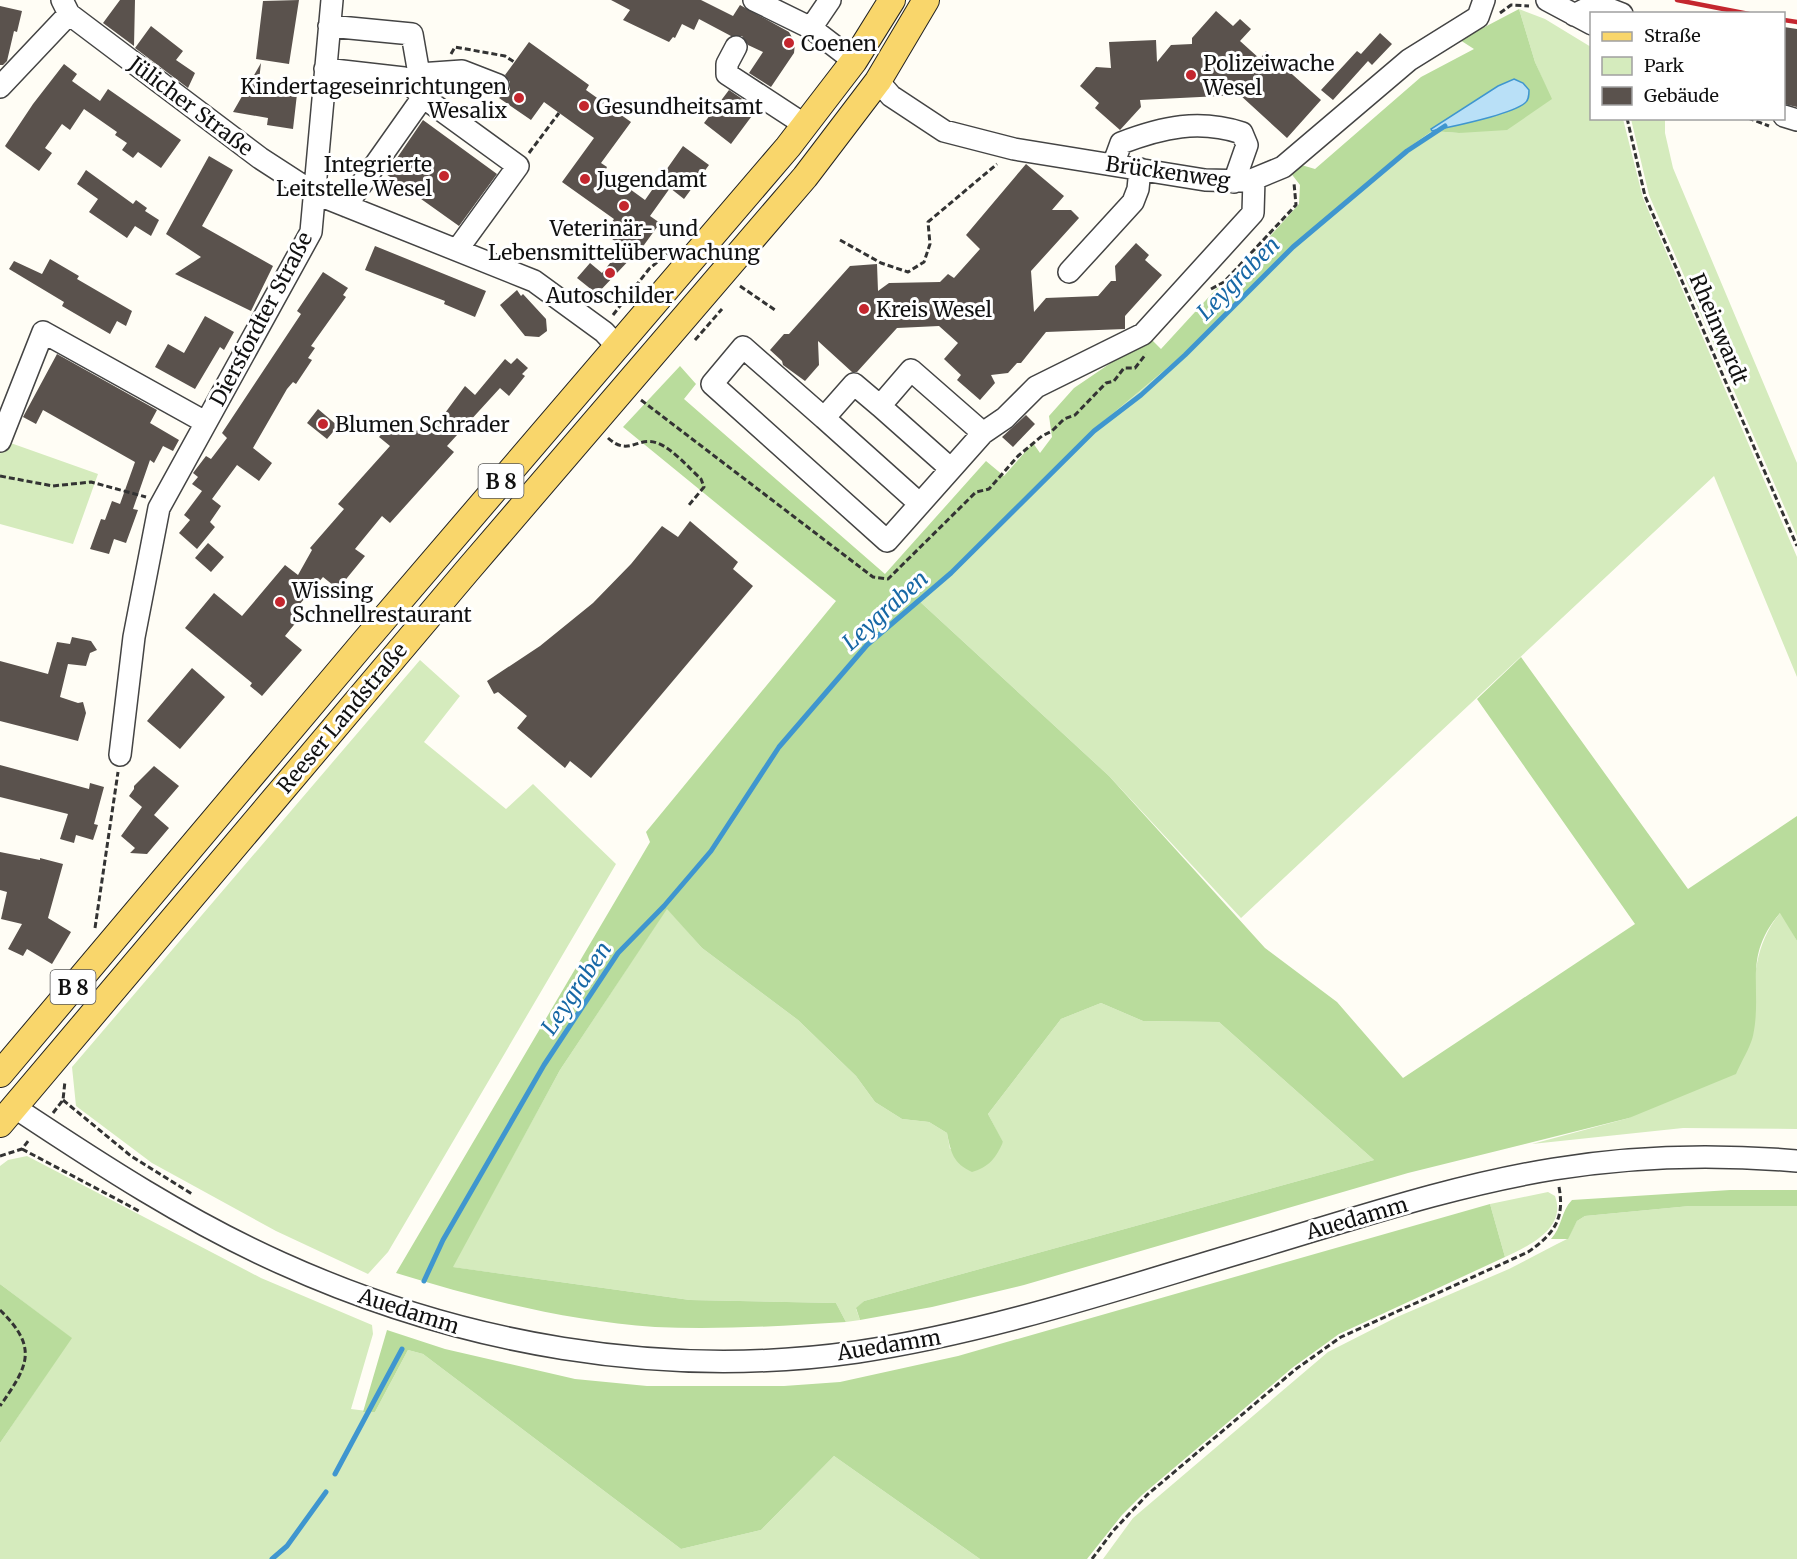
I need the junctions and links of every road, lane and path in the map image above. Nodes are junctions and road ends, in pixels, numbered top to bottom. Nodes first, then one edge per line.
1 (332, 0) edge
2 (754, 0) edge
3 (830, 0) edge
4 (892, 0) edge
5 (926, 0) edge
6 (1539, 3) edge
7 (65, 7) edge
8 (1481, 9) edge
9 (1617, 12) edge
10 (1583, 20) edge
11 (329, 26) junction
12 (811, 28) junction
13 (736, 47) dead end
14 (854, 61) junction
15 (325, 69) junction
16 (419, 74) junction
17 (878, 81) junction
18 (498, 85) dead end
19 (0, 87) edge
20 (423, 97) junction
21 (559, 113) dead end
22 (1627, 120) edge
23 (805, 126) junction
24 (1014, 149) junction
25 (1113, 165) junction
26 (518, 166) junction
27 (1140, 169) junction
28 (1244, 180) junction
29 (314, 193) junction
30 (346, 206) junction
31 (840, 240) dead end
32 (457, 250) junction
33 (1069, 272) dead end
34 (740, 286) dead end
35 (775, 310) dead end
36 (617, 346) junction
37 (879, 406) junction
38 (824, 418) junction
39 (205, 422) junction
40 (983, 433) junction
41 (604, 435) dead end
42 (0, 441) edge
43 (951, 469) junction
44 (0, 476) edge
45 (162, 502) junction
46 (920, 504) junction
47 (689, 505) dead end
48 (1797, 546) edge
49 (120, 755) joint
50 (93, 939) dead end
51 (0, 1074) edge
52 (63, 1100) dead end
53 (5, 1110) edge
54 (0, 1156) edge
55 (1797, 1161) edge
56 (1571, 1185) dead end
57 (1559, 1186) junction
58 (1548, 1189) dead end
59 (194, 1196) dead end
60 (142, 1213) dead end
61 (0, 1310) edge
62 (0, 1406) edge
63 (1092, 1559) edge

1 - 11 street, Diersfordter Straße
2 - 12 street
3 - 12 street
4 - 14 main road, Reeser Landstraße / B 8
5 - 17 main road, Reeser Landstraße / B 8
6 - 8 path
6 - 10 street
7 - 19 street
7 - 29 street, Jülicher Straße
8 - 28 street, Brückenweg
9 - 10 street
11 - 15 street, Diersfordter Straße
11 - 16 street
12 - 14 street
13 - 23 street
14 - 17 main road
14 - 23 main road, Reeser Landstraße / B 8
15 - 20 street
15 - 29 street, Diersfordter Straße
16 - 18 street
16 - 20 street
17 - 24 street, Brückenweg
17 - 53 main road, Reeser Landstraße / B 8
20 - 26 street
20 - 30 street
21 - 26 path
22 - 48 path, Rheinwardt
23 - 36 main road, Reeser Landstraße / B 8
24 - 25 street, Brückenweg
24 - 31 path
25 - 27 street, Brückenweg
25 - 28 street
26 - 32 street
27 - 28 street, Brückenweg
27 - 33 street
28 - 40 street
29 - 30 street, Jülicher Straße
29 - 39 street, Diersfordter Straße
30 - 32 street, Jülicher Straße
32 - 36 street, Jülicher Straße
34 - 35 path
36 - 51 main road, Reeser Landstraße / B 8
37 - 38 street
37 - 40 street
37 - 43 street
38 - 46 street
38 - 46 street
39 - 42 street, Diersfordter Straße
39 - 45 street, Diersfordter Straße
40 - 43 street
41 - 47 path
43 - 46 street
44 - 45 path
45 - 49 street, Diersfordter Straße
49 - 50 path
52 - 59 path
53 - 55 street, Auedamm
54 - 60 path
56 - 57 path
57 - 58 path
57 - 63 path
61 - 62 path

